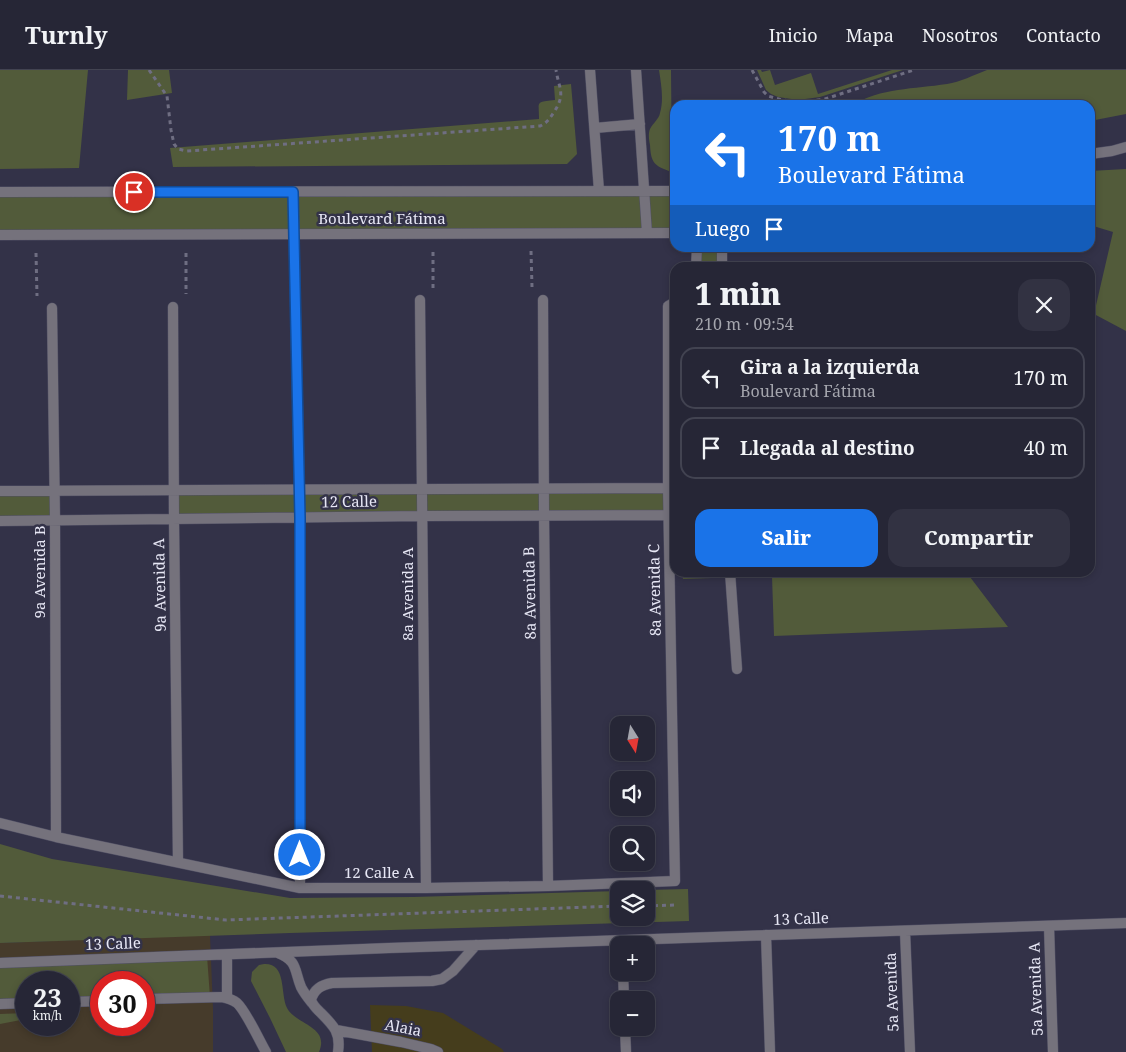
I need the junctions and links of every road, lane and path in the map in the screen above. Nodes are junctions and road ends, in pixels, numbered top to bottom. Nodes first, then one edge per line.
1 (149, 70) edge
2 (556, 70) edge
3 (590, 70) edge
4 (636, 70) edge
5 (752, 70) edge
6 (914, 70) edge
7 (782, 100) edge
8 (817, 100) edge
9 (640, 124) junction
10 (595, 128) junction
11 (1126, 147) edge
12 (1095, 153) edge
13 (599, 191) junction
14 (643, 191) junction
15 (670, 191) edge
16 (0, 192) edge
17 (293, 192) junction
18 (647, 233) junction
19 (670, 233) edge
20 (293, 234) junction
21 (432, 234) junction
22 (530, 234) junction
23 (0, 235) edge
24 (36, 235) junction
25 (186, 235) junction
26 (420, 300) joint
27 (543, 300) joint
28 (670, 305) edge
29 (173, 307) joint
30 (52, 308) joint
31 (668, 488) junction
32 (544, 489) junction
33 (421, 490) junction
34 (0, 491) edge
35 (174, 491) junction
36 (299, 491) junction
37 (54, 492) junction
38 (544, 514) junction
39 (422, 515) junction
40 (668, 515) junction
41 (299, 517) junction
42 (174, 518) junction
43 (55, 520) junction
44 (0, 521) edge
45 (730, 577) edge
46 (737, 669) dead end
47 (0, 823) edge
48 (56, 837) junction
49 (178, 862) junction
50 (675, 881) joint
51 (548, 886) junction
52 (300, 888) junction
53 (426, 888) junction
54 (0, 896) edge
55 (675, 905) dead end
56 (610, 906) edge
57 (655, 906) edge
58 (1126, 923) edge
59 (1049, 926) junction
60 (905, 930) junction
61 (766, 935) junction
62 (655, 941) edge
63 (610, 943) edge
64 (476, 945) junction
65 (278, 953) junction
66 (227, 955) junction
67 (0, 963) edge
68 (227, 998) junction
69 (155, 999) edge
70 (15, 1003) edge
71 (312, 1003) junction
72 (0, 1004) edge
73 (336, 1030) junction
74 (625, 1036) edge
75 (266, 1052) edge
76 (338, 1052) edge
77 (438, 1052) edge
78 (626, 1052) edge
79 (770, 1052) edge
80 (910, 1052) edge
81 (1053, 1052) edge

1 - 2 path
3 - 10 street
4 - 9 street
5 - 7 path
6 - 8 path
9 - 10 street
9 - 14 street
10 - 13 street
11 - 12 street
13 - 14 street, Boulevard Fátima
13 - 17 street, Boulevard Fátima
14 - 15 street, Boulevard Fátima
14 - 18 street
16 - 17 street, Boulevard Fátima
17 - 20 street
18 - 19 street, Boulevard Fátima
18 - 22 street, Boulevard Fátima
20 - 21 street, Boulevard Fátima
20 - 25 street, Boulevard Fátima
20 - 36 street
21 - 22 street, Boulevard Fátima
21 - 26 path
22 - 27 path
23 - 24 street, Boulevard Fátima
24 - 25 street, Boulevard Fátima
24 - 30 path
25 - 29 path
26 - 33 street, 8a Avenida A
27 - 32 street, 8a Avenida B
28 - 31 street, 8a Avenida C
29 - 35 street, 9a Avenida A
30 - 37 street, 9a Avenida B
31 - 32 street, 12 Calle
31 - 40 street, 8a Avenida C
32 - 33 street, 12 Calle
32 - 38 street, 8a Avenida B
33 - 36 street, 12 Calle
33 - 39 street, 8a Avenida A
34 - 37 street, 12 Calle
35 - 36 street, 12 Calle
35 - 37 street, 12 Calle
35 - 42 street, 9a Avenida A
36 - 41 street
37 - 43 street, 9a Avenida B
38 - 39 street, 12 Calle
38 - 40 street, 12 Calle
38 - 51 street, 8a Avenida B
39 - 41 street, 12 Calle
39 - 53 street, 8a Avenida A
40 - 50 street, 8a Avenida C
41 - 42 street, 12 Calle
41 - 52 street
42 - 43 street, 12 Calle
42 - 49 street, 9a Avenida A
43 - 44 street, 12 Calle
43 - 48 street, 9a Avenida B
45 - 46 street
47 - 48 street, 12 Calle A
48 - 49 street, 12 Calle A
49 - 52 street, 12 Calle A
50 - 51 street, 12 Calle A
51 - 53 street, 12 Calle A
52 - 53 street, 12 Calle A
54 - 56 path
55 - 57 path
58 - 59 street, 13 Calle
59 - 60 street, 13 Calle
59 - 81 street, 5a Avenida A
60 - 61 street, 13 Calle
60 - 80 street, 5a Avenida
61 - 62 street, 13 Calle
61 - 79 street
63 - 64 street, 13 Calle
64 - 65 street, 13 Calle
64 - 71 street
65 - 66 street, 13 Calle
65 - 71 street
66 - 67 street, 13 Calle
66 - 68 street
68 - 69 street
68 - 75 street
70 - 72 street
71 - 73 street
73 - 76 street
73 - 77 street, Alaia
74 - 78 street

